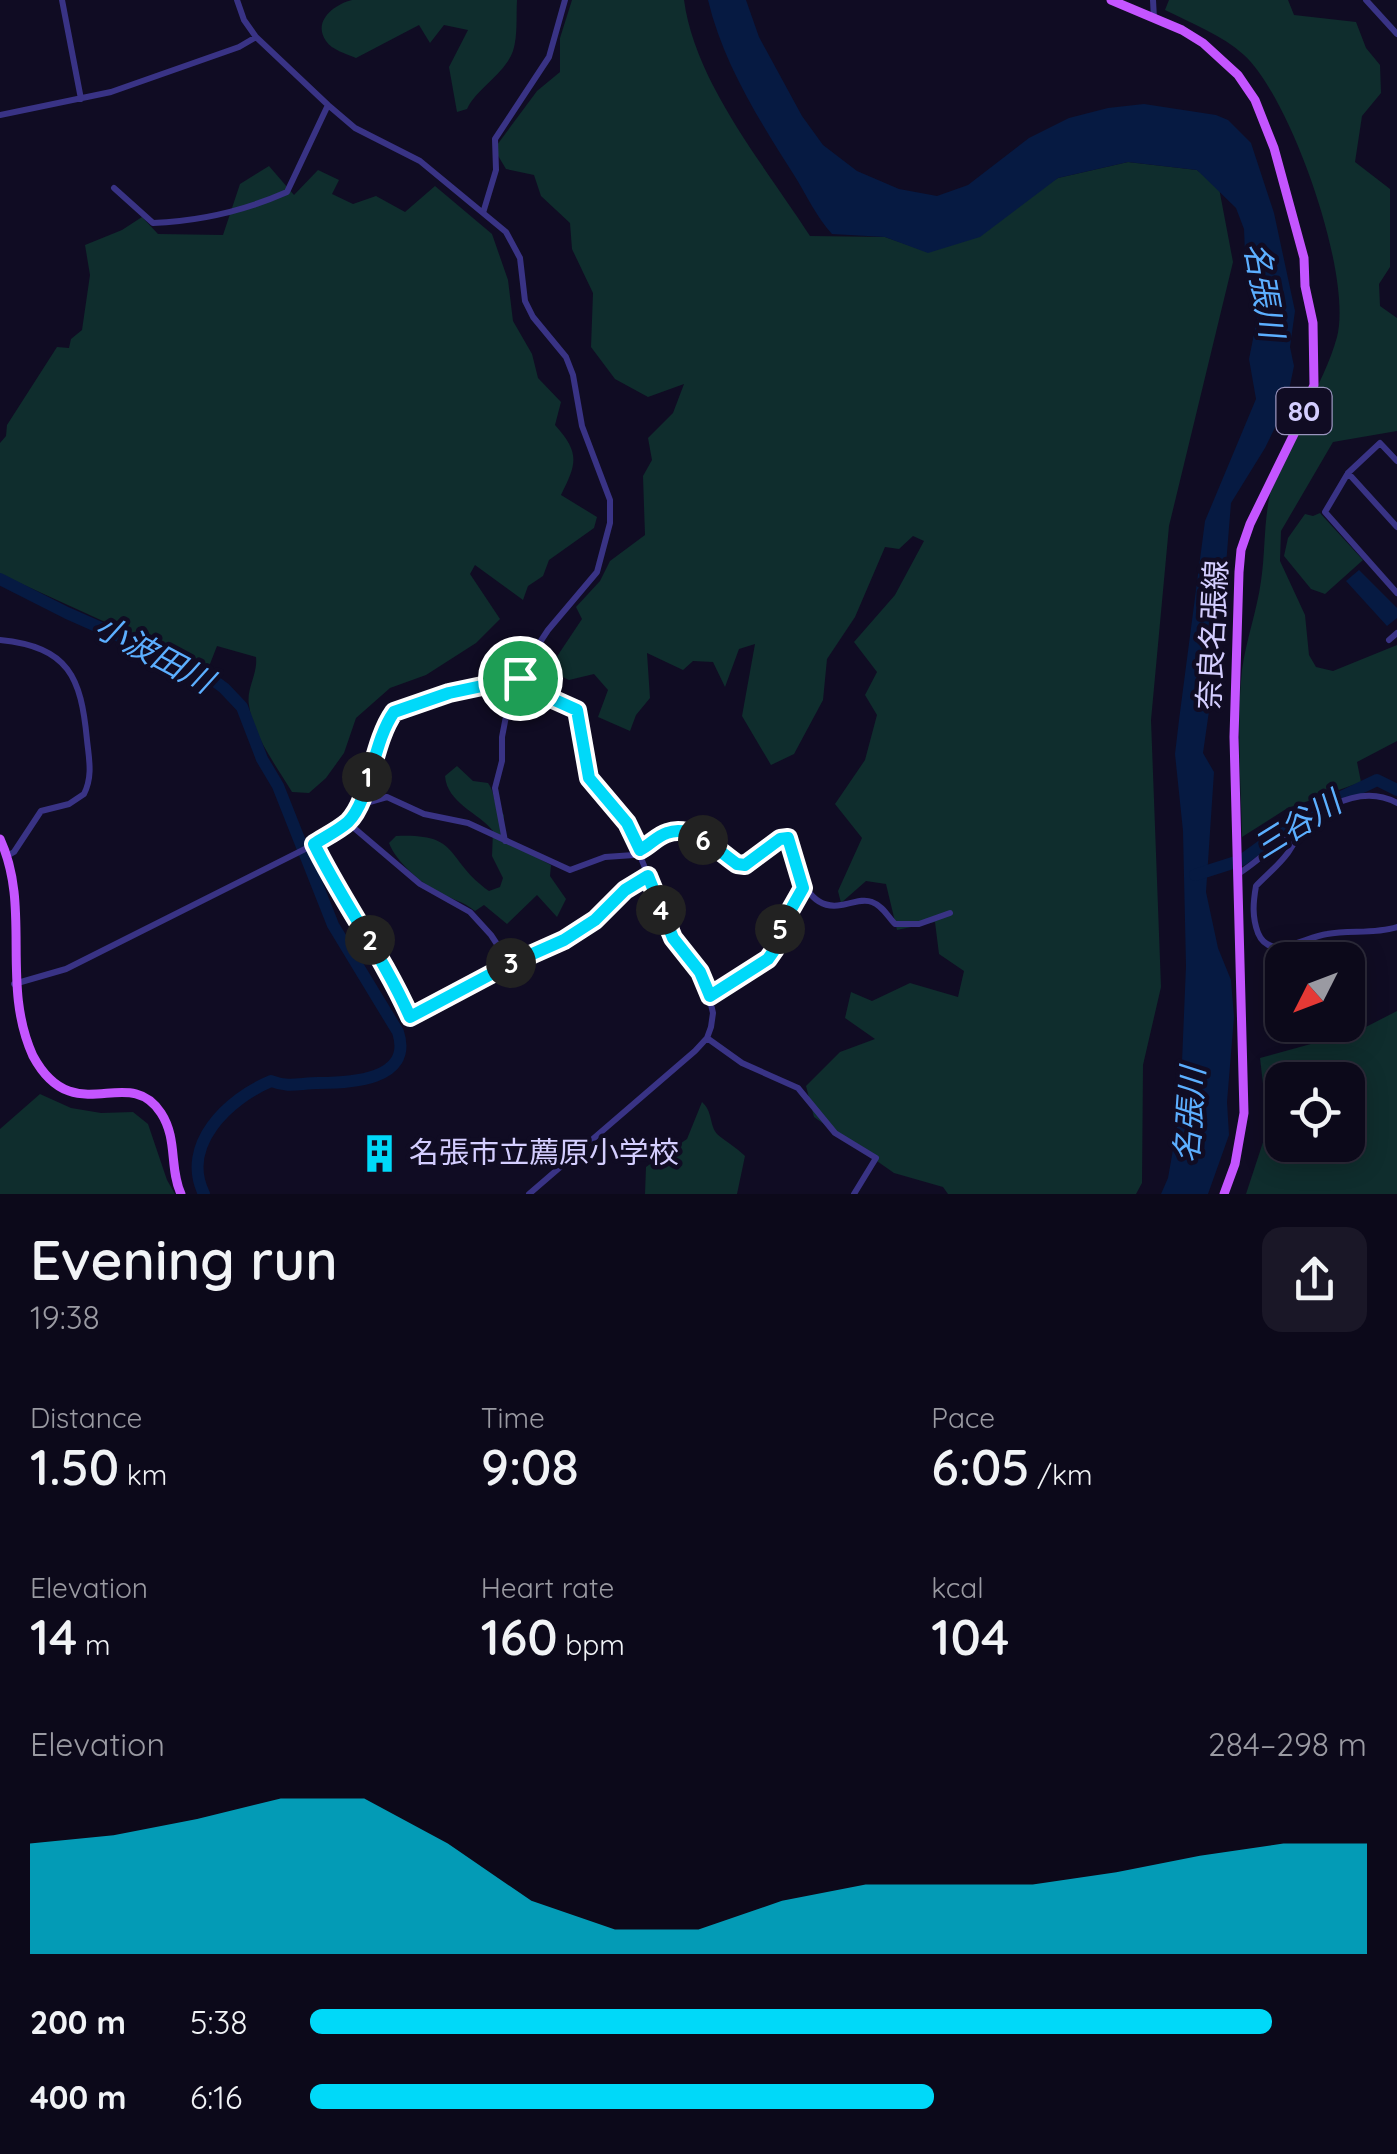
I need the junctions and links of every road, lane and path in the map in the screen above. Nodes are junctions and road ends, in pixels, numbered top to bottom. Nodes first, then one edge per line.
1 (62, 0) edge
2 (237, 0) edge
3 (564, 0) edge
4 (1110, 0) edge
5 (1153, 0) edge
6 (1366, 0) edge
7 (1154, 19) junction
8 (1397, 34) edge
9 (256, 37) junction
10 (81, 99) junction
11 (328, 105) junction
12 (0, 115) edge
13 (114, 188) dead end
14 (483, 213) junction
15 (1397, 462) edge
16 (1348, 473) junction
17 (1397, 527) edge
18 (1397, 593) edge
19 (1397, 633) edge
20 (0, 640) edge
21 (1389, 640) dead end
22 (520, 678) junction
23 (1397, 803) edge
24 (360, 804) junction
25 (347, 822) junction
26 (1299, 824) junction
27 (0, 839) edge
28 (505, 842) junction
29 (313, 844) junction
30 (640, 850) junction
31 (7, 856) junction
32 (1238, 871) junction
33 (648, 876) junction
34 (803, 888) junction
35 (950, 913) dead end
36 (1397, 928) edge
37 (510, 964) junction
38 (14, 984) junction
39 (710, 996) junction
40 (707, 1038) junction
41 (181, 1194) edge
42 (528, 1194) edge
43 (854, 1194) edge
44 (1224, 1194) edge

1 - 10 street
2 - 9 street
3 - 14 street
4 - 7 main road, 奈良名張線 / 80
5 - 7 street
6 - 8 street
7 - 32 main road, 奈良名張線 / 80
9 - 10 street
9 - 11 street
10 - 12 street
11 - 13 street
11 - 14 street
14 - 22 street
15 - 16 street
16 - 17 street
16 - 18 street
19 - 21 street
20 - 31 street
22 - 24 street
22 - 28 street
22 - 30 street
23 - 26 street
24 - 25 street
24 - 28 street
25 - 29 street
25 - 37 street
26 - 32 street
26 - 36 street
27 - 31 main road
28 - 30 street
29 - 37 street
29 - 38 street
30 - 33 street
30 - 34 street
31 - 38 main road
32 - 44 main road, 奈良名張線 / 80
33 - 37 street
33 - 39 street
34 - 35 street
34 - 39 street
38 - 41 main road
39 - 40 street
40 - 42 street
40 - 43 street

